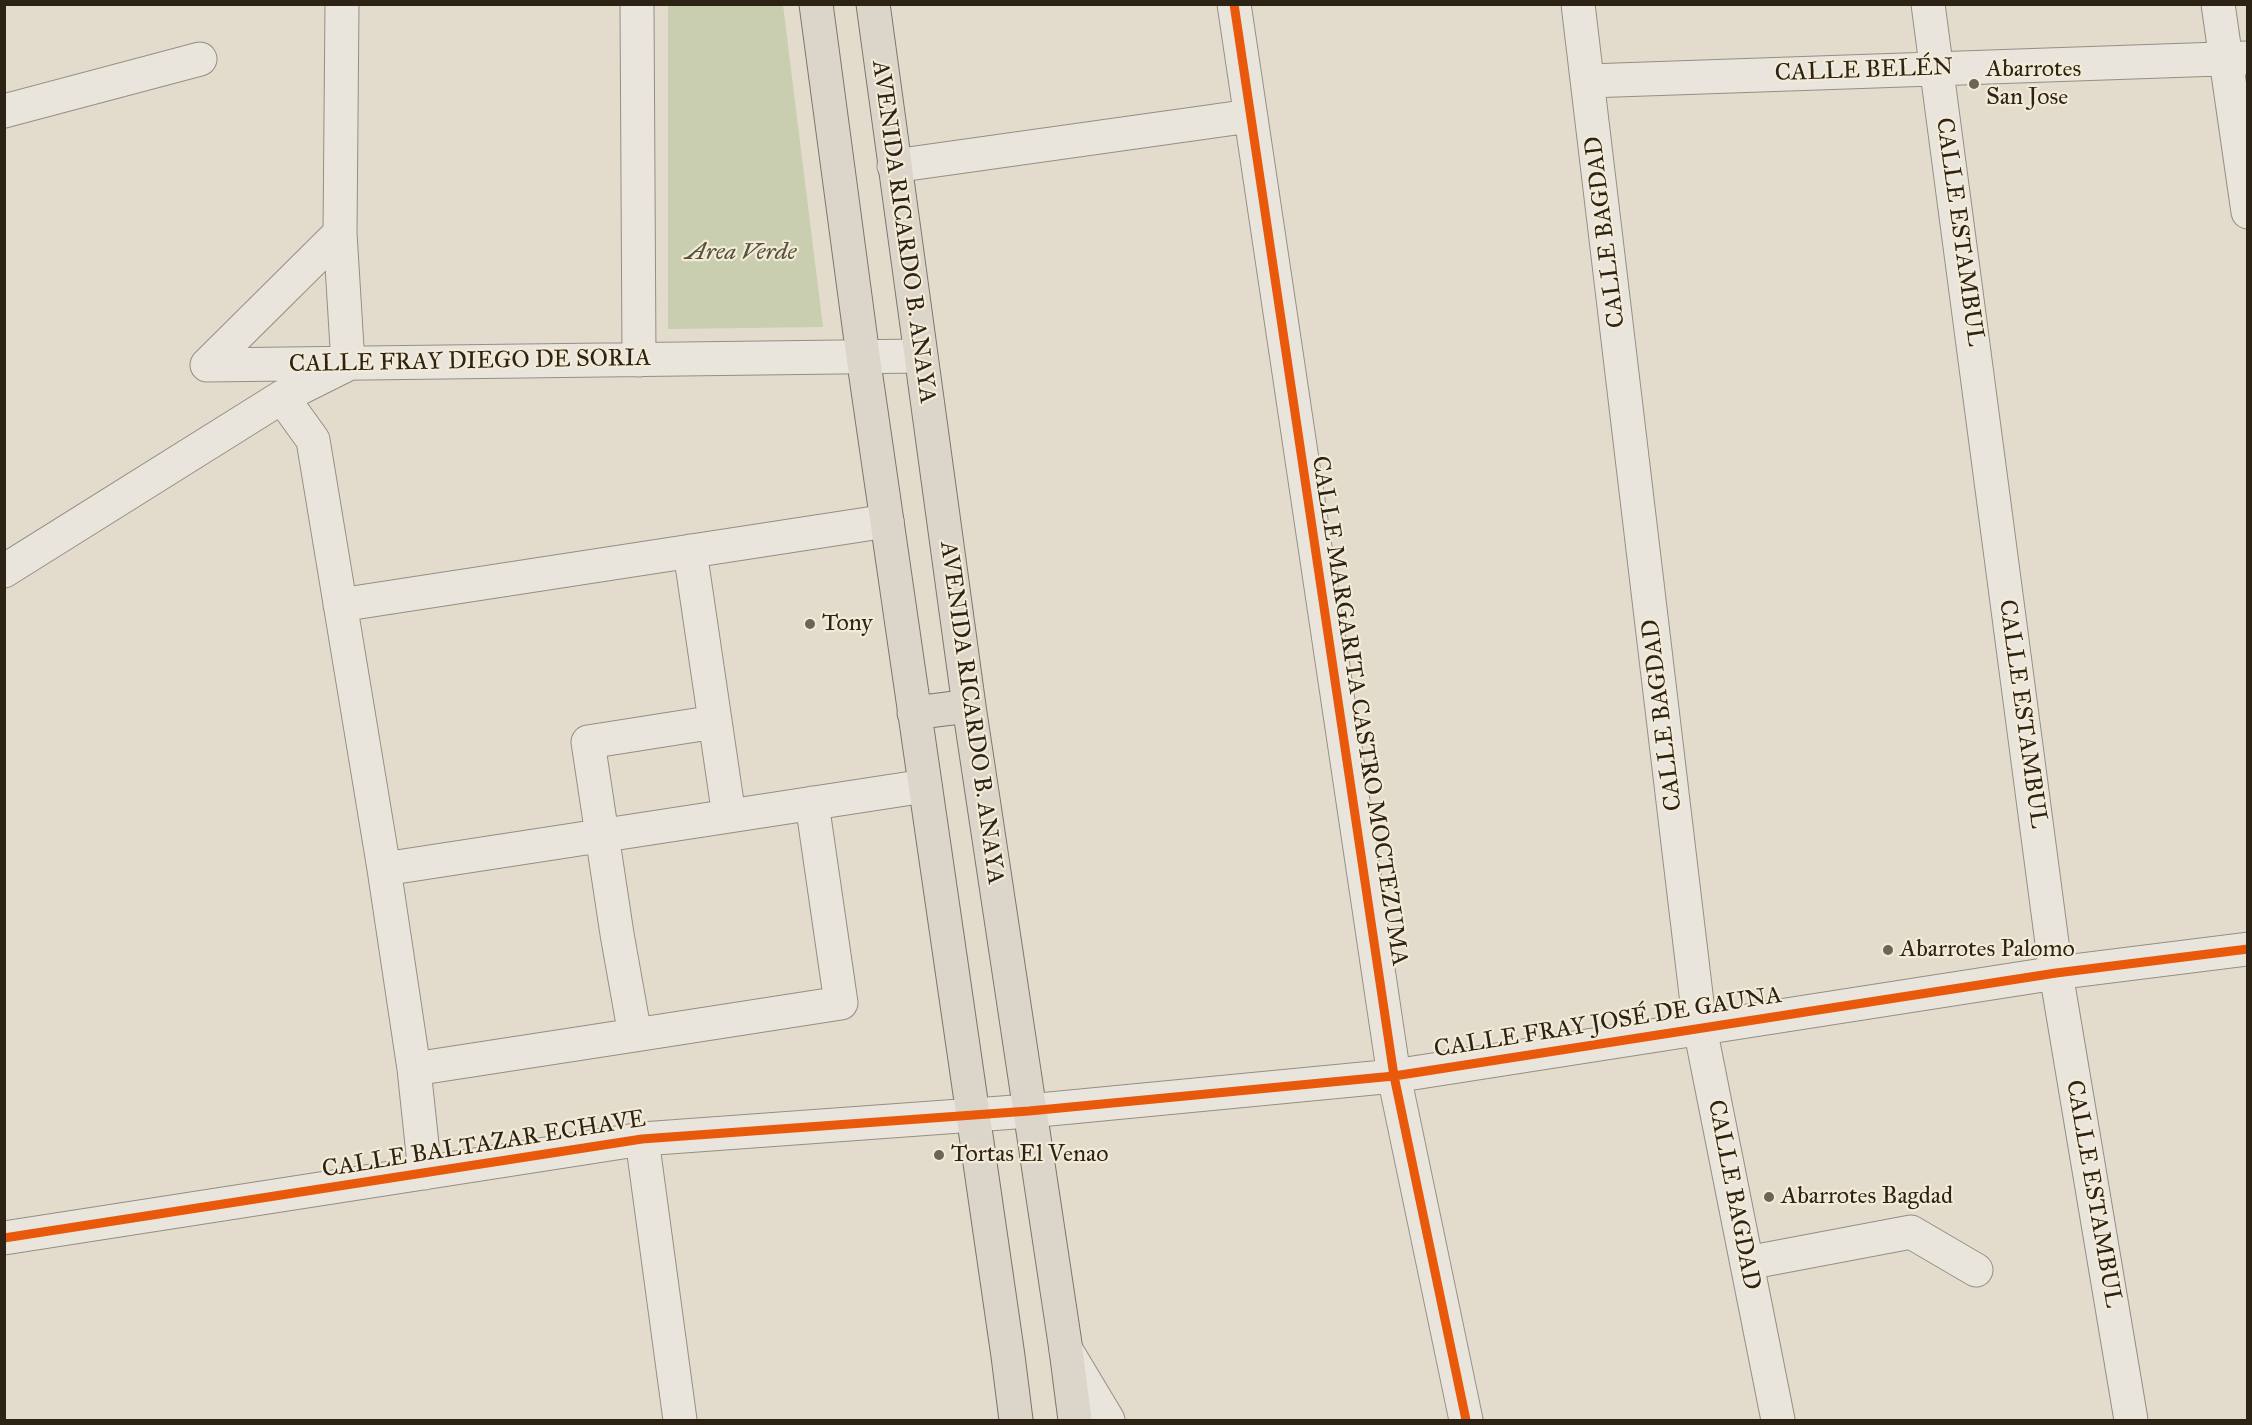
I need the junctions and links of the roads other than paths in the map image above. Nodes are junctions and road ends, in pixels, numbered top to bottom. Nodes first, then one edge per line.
1 (342, 4) edge
2 (637, 4) edge
3 (816, 4) edge
4 (873, 4) edge
5 (1233, 4) edge
6 (1578, 4) edge
7 (1928, 4) edge
8 (2218, 4) edge
9 (2236, 58) edge
10 (200, 59) dead end
11 (1937, 69) junction
12 (1588, 81) junction
13 (4, 111) edge
14 (1250, 116) junction
15 (894, 166) junction
16 (2247, 212) edge
17 (340, 233) junction
18 (863, 356) junction
19 (920, 356) junction
20 (639, 360) junction
21 (348, 364) junction
22 (282, 397) junction
23 (887, 521) junction
24 (690, 551) junction
25 (4, 571) edge
26 (340, 605) junction
27 (969, 706) junction
28 (914, 713) junction
29 (715, 722) junction
30 (925, 786) junction
31 (812, 803) junction
32 (729, 816) junction
33 (603, 836) junction
34 (384, 870) junction
35 (2247, 949) edge
36 (2056, 973) junction
37 (1700, 1028) junction
38 (634, 1035) junction
39 (414, 1069) junction
40 (1394, 1076) junction
41 (1029, 1111) junction
42 (972, 1114) junction
43 (642, 1139) junction
44 (425, 1173) junction
45 (4, 1238) edge
46 (1747, 1263) junction
47 (1976, 1270) dead end
48 (1066, 1350) junction
49 (680, 1420) edge
50 (1016, 1420) edge
51 (1075, 1420) edge
52 (1108, 1420) edge
53 (1466, 1420) edge
54 (1778, 1420) edge
55 (2131, 1420) edge

1 - 17 street
2 - 20 street
3 - 18 main road
4 - 15 main road, AVENIDA RICARDO B. ANAYA
5 - 14 street, CALLE MARGARITA CASTRO MOCTEZUMA
6 - 12 street, CALLE BAGDAD
7 - 11 street, CALLE ESTAMBUL
8 - 9 street
9 - 11 street, CALLE BELÉN
9 - 16 street
10 - 13 street
11 - 12 street, CALLE BELÉN
11 - 36 street, CALLE ESTAMBUL
12 - 37 street, CALLE BAGDAD
14 - 15 street
14 - 40 street, CALLE MARGARITA CASTRO MOCTEZUMA
15 - 19 main road, AVENIDA RICARDO B. ANAYA
17 - 21 street
17 - 21 street, CALLE FRAY DIEGO DE SORIA
18 - 19 street, CALLE FRAY DIEGO DE SORIA
18 - 20 street, CALLE FRAY DIEGO DE SORIA
18 - 23 main road
19 - 27 main road, AVENIDA RICARDO B. ANAYA
20 - 21 street, CALLE FRAY DIEGO DE SORIA
21 - 22 street
22 - 25 street
22 - 26 street
23 - 24 street
23 - 28 main road
24 - 26 street
24 - 29 street
26 - 34 street
27 - 28 main road
27 - 41 main road, AVENIDA RICARDO B. ANAYA
28 - 30 main road
29 - 32 street
29 - 33 street
30 - 31 street
30 - 42 main road
31 - 32 street
31 - 38 street
32 - 33 street
33 - 34 street
33 - 38 street
34 - 39 street
35 - 36 street, CALLE FRAY JOSÉ DE GAUNA
36 - 37 street, CALLE FRAY JOSÉ DE GAUNA
36 - 55 street, CALLE ESTAMBUL
37 - 40 street, CALLE FRAY JOSÉ DE GAUNA
37 - 46 street, CALLE BAGDAD
38 - 39 street
39 - 44 street
40 - 41 street, CALLE FRAY JOSÉ DE GAUNA
40 - 53 street, CALLE MARGARITA CASTRO MOCTEZUMA
41 - 42 street, CALLE FRAY JOSÉ DE GAUNA
41 - 48 main road, AVENIDA RICARDO B. ANAYA
42 - 43 street, CALLE BALTAZAR ECHAVE
42 - 50 main road
43 - 44 street, CALLE BALTAZAR ECHAVE
43 - 49 street
44 - 45 street, CALLE BALTAZAR ECHAVE
46 - 47 street
46 - 54 street, CALLE BAGDAD
48 - 51 main road, AVENIDA RICARDO B. ANAYA
48 - 52 street

